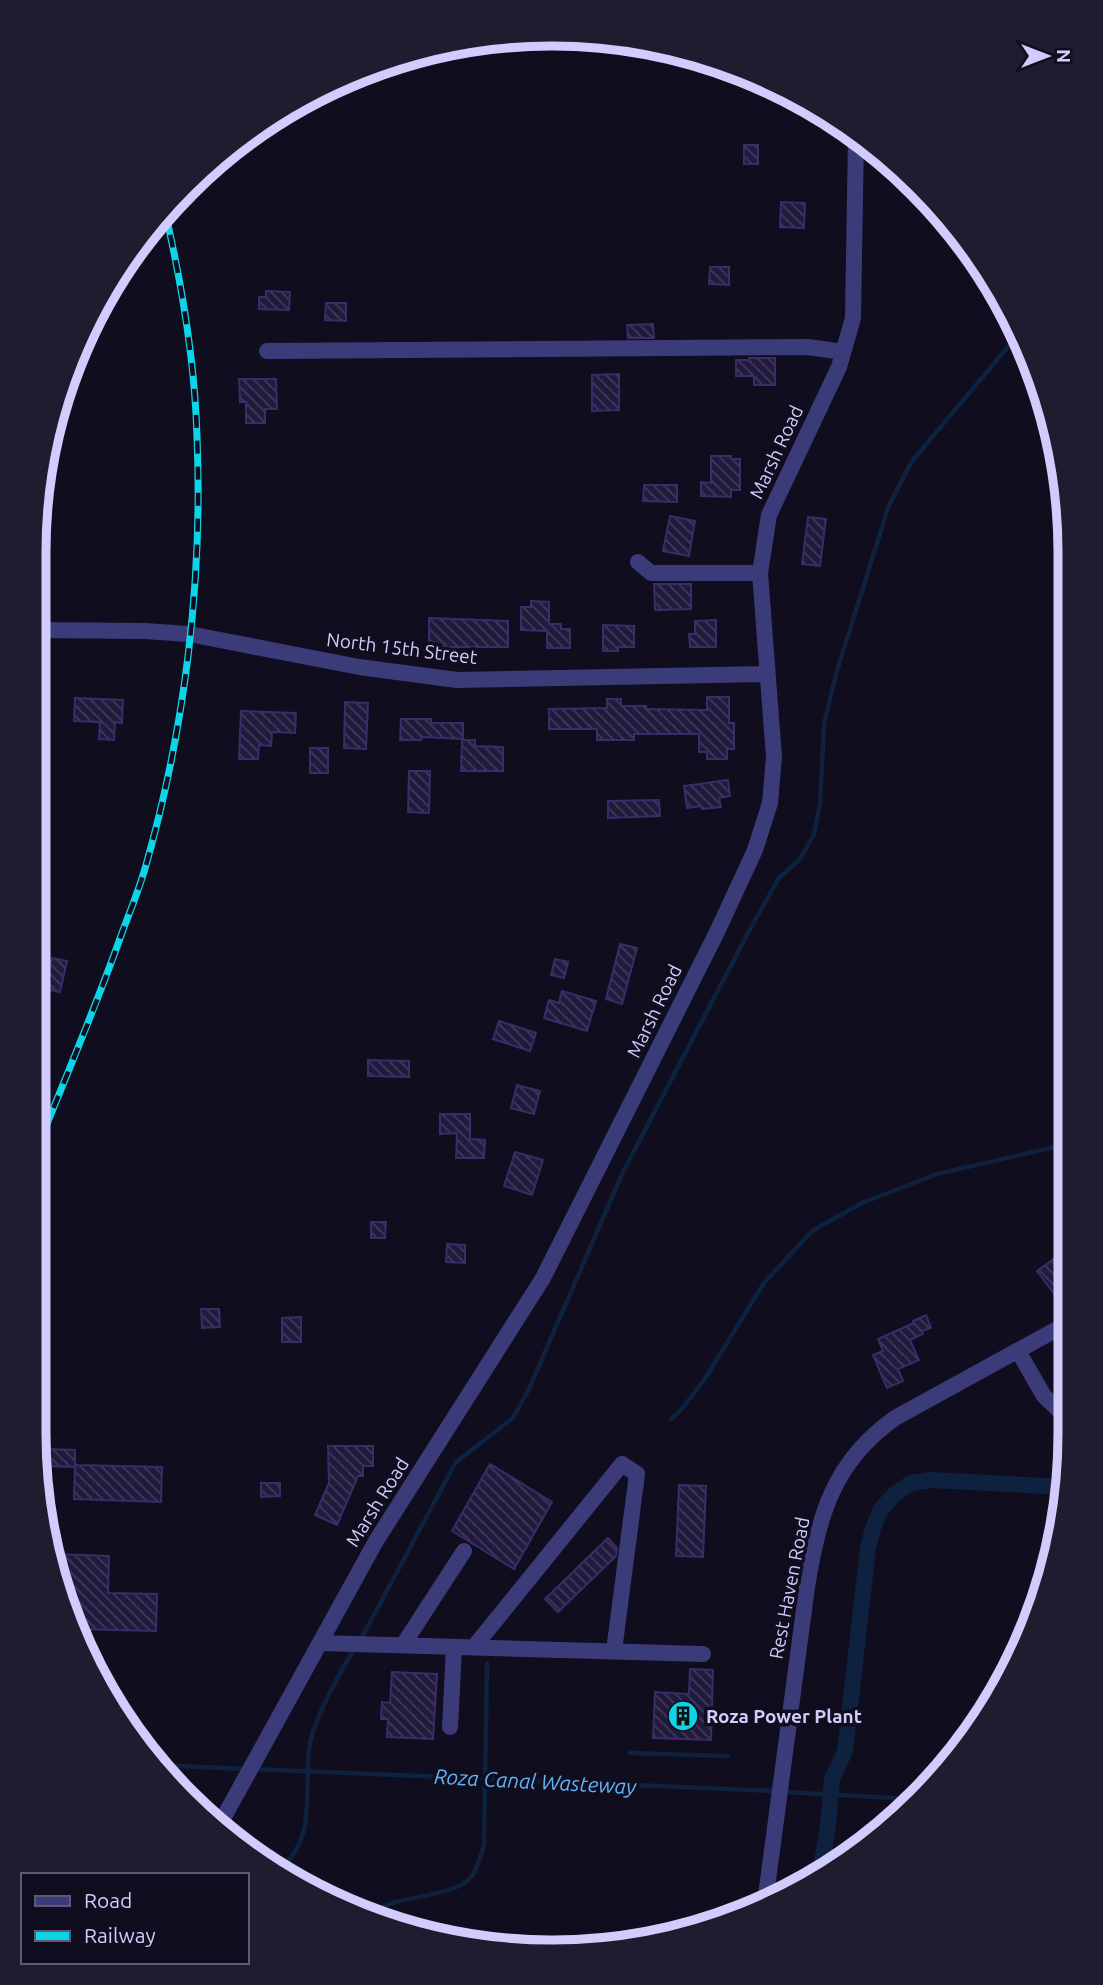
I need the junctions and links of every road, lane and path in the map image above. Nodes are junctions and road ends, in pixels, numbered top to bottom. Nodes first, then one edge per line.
1 (856, 147) edge
2 (862, 152) edge
3 (855, 167) junction
4 (267, 351) dead end
5 (843, 352) junction
6 (638, 562) dead end
7 (760, 573) junction
8 (46, 630) edge
9 (767, 674) junction
10 (1058, 1329) edge
11 (1018, 1351) junction
12 (1058, 1409) edge
13 (464, 1551) dead end
14 (320, 1643) junction
15 (403, 1645) junction
16 (454, 1647) junction
17 (474, 1647) junction
18 (614, 1651) junction
19 (703, 1654) dead end
20 (450, 1727) dead end
21 (223, 1818) edge
22 (767, 1891) edge

1 - 3 street, Marsh Road
2 - 3 street
3 - 5 street, Marsh Road
4 - 5 street
5 - 7 street, Marsh Road
6 - 7 street
7 - 9 street, Marsh Road
8 - 9 street, North 15th Street
9 - 14 street, Marsh Road
10 - 11 street, Rest Haven Road
11 - 12 street
11 - 22 street, Rest Haven Road
13 - 15 street
14 - 15 street
14 - 21 street, Marsh Road
15 - 16 street
16 - 17 street
16 - 20 street
17 - 18 street
17 - 18 street
18 - 19 street

